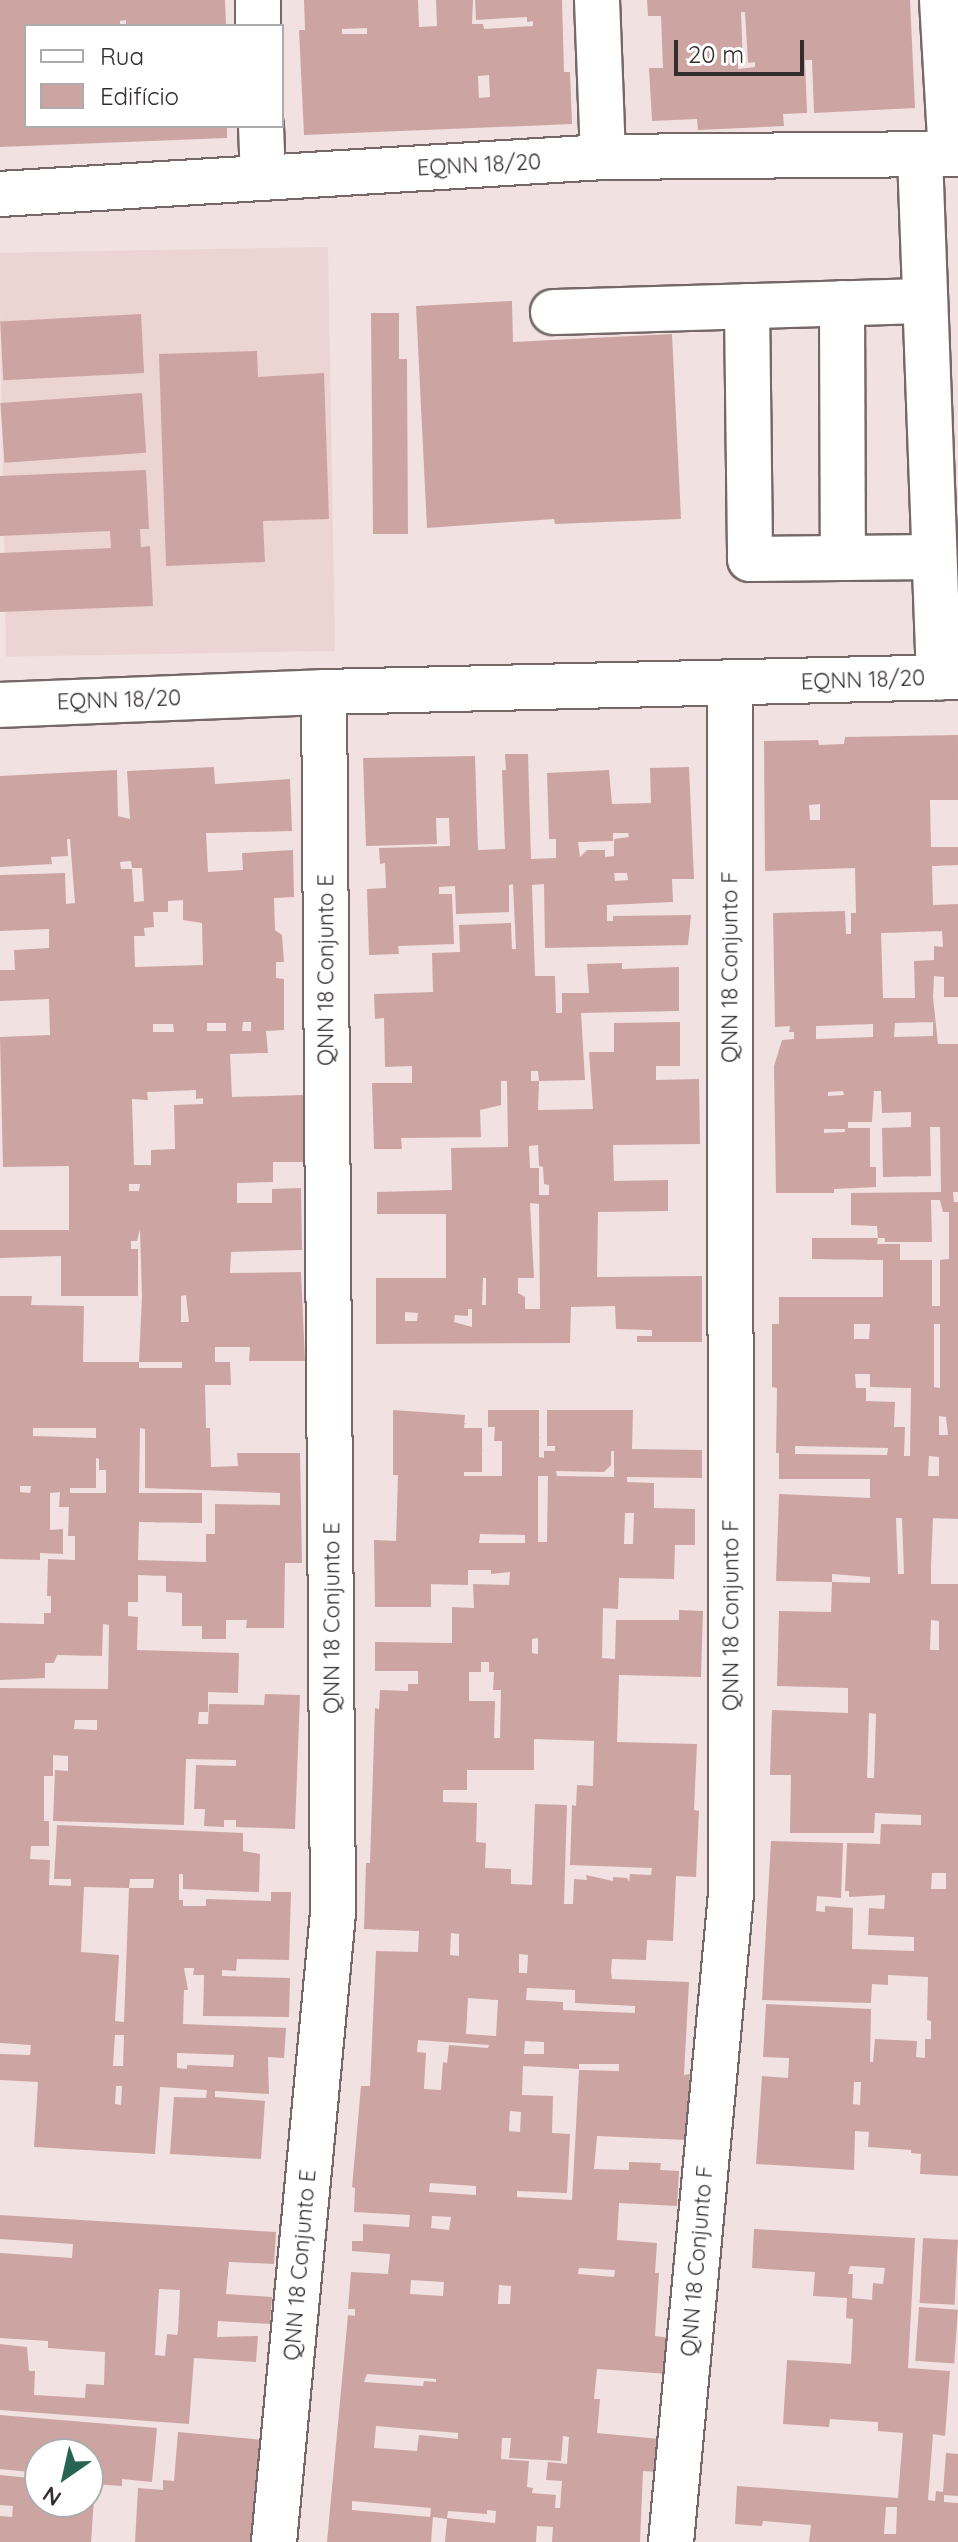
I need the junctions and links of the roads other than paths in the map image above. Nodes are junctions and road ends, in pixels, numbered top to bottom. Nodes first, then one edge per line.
1 (258, 0) edge
2 (597, 0) edge
3 (942, 0) edge
4 (258, 24) edge
5 (261, 128) edge
6 (943, 154) edge
7 (603, 157) junction
8 (263, 177) junction
9 (0, 194) edge
10 (925, 301) junction
11 (842, 303) junction
12 (747, 306) junction
13 (553, 312) dead end
14 (933, 557) junction
15 (843, 558) junction
16 (948, 678) edge
17 (730, 685) junction
18 (324, 692) junction
19 (0, 705) edge
20 (274, 2542) edge
21 (671, 2542) edge

1 - 4 street
2 - 7 street
3 - 6 street
5 - 8 street
6 - 7 street, EQNN 18/20
6 - 10 street
7 - 8 street, EQNN 18/20
8 - 9 street, EQNN 18/20
10 - 11 street
10 - 14 street
11 - 12 street
11 - 15 street
12 - 13 street
12 - 15 street
14 - 15 street
14 - 16 street
16 - 17 street, EQNN 18/20
17 - 18 street, EQNN 18/20
17 - 21 street, QNN 18 Conjunto F
18 - 19 street, EQNN 18/20
18 - 20 street, QNN 18 Conjunto E

